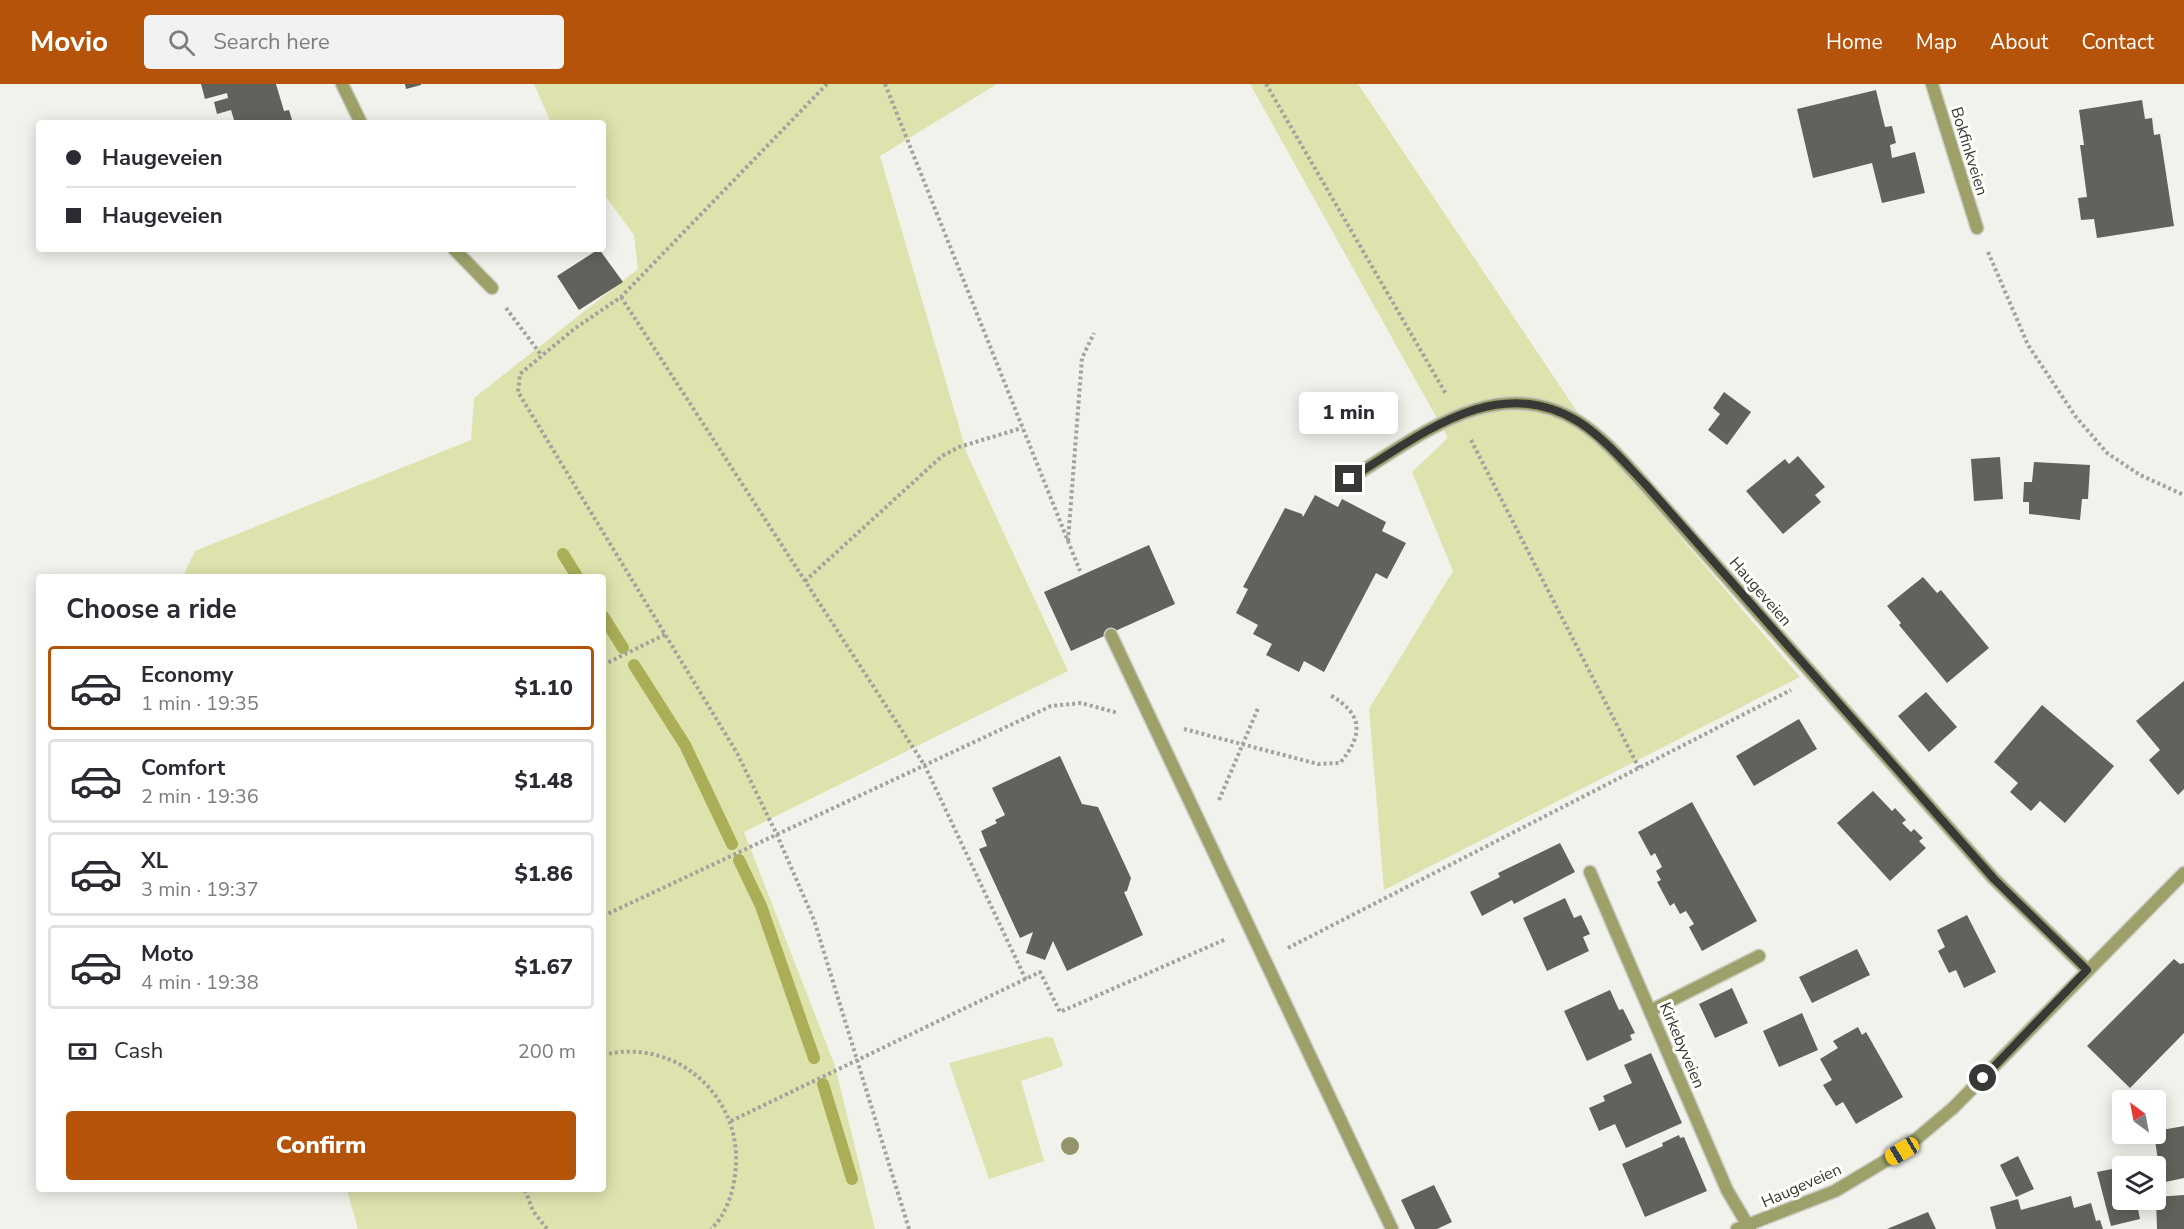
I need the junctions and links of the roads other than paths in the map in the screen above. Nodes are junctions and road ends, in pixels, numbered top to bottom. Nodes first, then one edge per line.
1 (342, 84) edge
2 (1932, 84) edge
3 (360, 120) edge
4 (1977, 228) road end
5 (457, 252) edge
6 (492, 288) road end
7 (1349, 479) dead end
8 (1111, 634) dead end
9 (1590, 872) dead end
10 (2184, 873) edge
11 (1759, 956) dead end
12 (2087, 970) junction
13 (1650, 1011) junction
14 (1745, 1228) edge
15 (1392, 1229) edge

1 - 3 street
2 - 4 street, Bokfinkveien
5 - 6 street
7 - 12 street, Haugeveien
8 - 15 street
9 - 13 street, Kirkebyveien
10 - 12 street, Haugeveien
11 - 13 street
12 - 14 street, Haugeveien
13 - 14 street, Kirkebyveien

